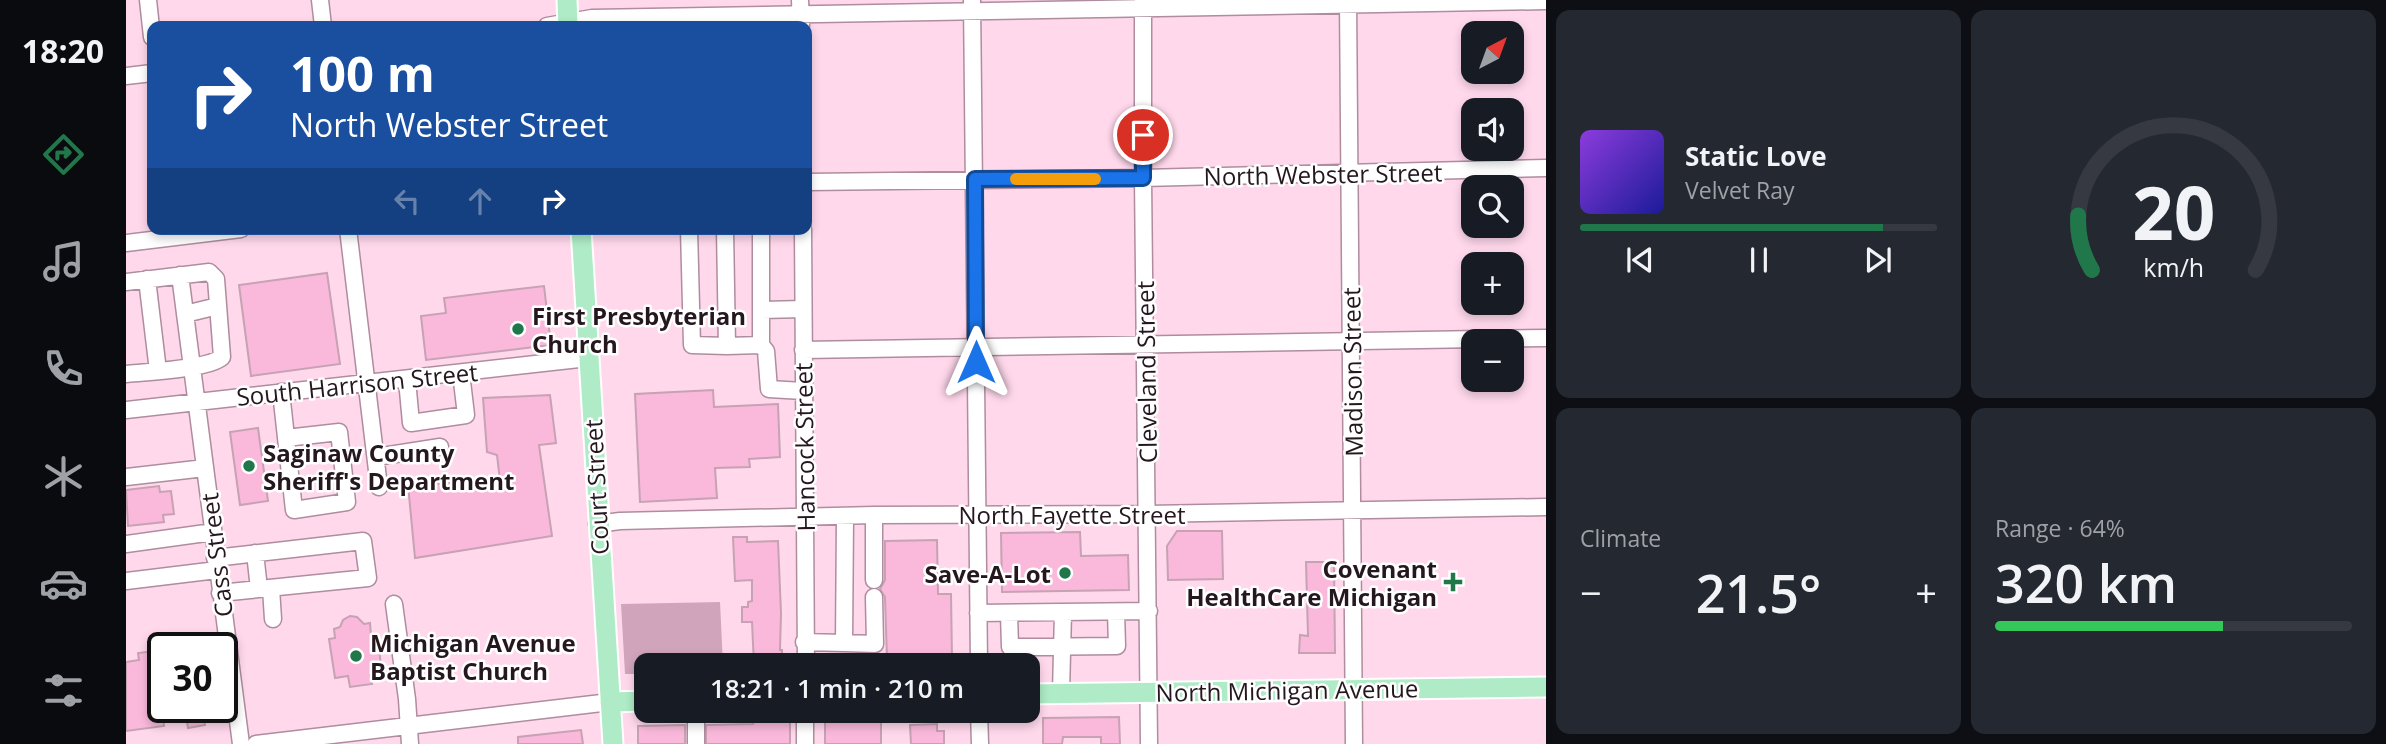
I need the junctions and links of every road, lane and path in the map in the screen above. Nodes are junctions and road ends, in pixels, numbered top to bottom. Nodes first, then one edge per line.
1 (148, 0) edge
2 (320, 0) edge
3 (567, 0) edge
4 (1546, 1) edge
5 (1348, 2) edge
6 (1143, 4) edge
7 (972, 6) edge
8 (800, 14) edge
9 (150, 21) edge
10 (322, 21) edge
11 (568, 21) edge
12 (582, 21) edge
13 (147, 73) edge
14 (126, 75) edge
15 (1546, 168) edge
16 (1350, 173) junction
17 (1143, 178) junction
18 (975, 179) junction
19 (812, 182) edge
20 (166, 235) edge
21 (349, 235) edge
22 (581, 235) edge
23 (689, 235) edge
24 (725, 235) edge
25 (761, 235) edge
26 (803, 235) edge
27 (126, 243) edge
28 (180, 275) junction
29 (147, 279) junction
30 (126, 282) edge
31 (218, 306) junction
32 (803, 309) junction
33 (761, 310) junction
34 (185, 314) junction
35 (1546, 338) edge
36 (1352, 341) junction
37 (761, 345) junction
38 (1146, 345) junction
39 (727, 346) junction
40 (976, 348) junction
41 (803, 350) junction
42 (588, 358) junction
43 (191, 367) junction
44 (158, 371) junction
45 (461, 373) junction
46 (126, 374) edge
47 (407, 380) junction
48 (368, 382) junction
49 (803, 391) junction
50 (281, 392) junction
51 (197, 402) junction
52 (126, 410) edge
53 (286, 438) junction
54 (440, 447) dead end
55 (376, 457) junction
56 (205, 468) junction
57 (126, 477) edge
58 (379, 487) dead end
59 (1546, 507) edge
60 (1353, 510) junction
61 (977, 514) junction
62 (1148, 514) junction
63 (874, 515) junction
64 (804, 517) junction
65 (845, 517) junction
66 (597, 524) junction
67 (213, 531) junction
68 (126, 544) edge
69 (255, 553) junction
70 (216, 564) junction
71 (126, 581) edge
72 (265, 589) junction
73 (220, 593) junction
74 (394, 604) dead end
75 (1149, 611) junction
76 (1063, 612) junction
77 (1116, 612) junction
78 (978, 613) junction
79 (1009, 613) junction
80 (273, 619) dead end
81 (804, 642) junction
82 (844, 643) junction
83 (1062, 648) junction
84 (805, 653) edge
85 (979, 653) edge
86 (1546, 687) edge
87 (1353, 688) junction
88 (1150, 693) junction
89 (1040, 694) edge
90 (1061, 694) junction
91 (634, 701) edge
92 (610, 702) junction
93 (696, 723) edge
94 (805, 723) edge
95 (979, 723) edge
96 (407, 726) junction
97 (241, 744) edge
98 (256, 744) edge
99 (410, 744) edge
100 (613, 744) edge
101 (696, 744) edge
102 (805, 744) edge
103 (980, 744) edge
104 (1149, 744) edge
105 (1354, 744) edge

1 - 9 street
2 - 10 street
3 - 11 main road
4 - 5 street
5 - 6 street
5 - 16 street, Madison Street
6 - 7 street
6 - 17 street, Cleveland Street
7 - 8 street
7 - 18 street
8 - 12 street
13 - 14 street
15 - 16 street, North Webster Street
16 - 17 street, North Webster Street
16 - 36 street, Madison Street
17 - 18 street, North Webster Street
17 - 38 street, Cleveland Street
18 - 19 street, North Webster Street
18 - 40 street
20 - 27 street
21 - 48 street
22 - 42 main road, Court Street
23 - 39 street
24 - 39 street
25 - 33 street
26 - 32 street, Hancock Street
28 - 29 street
28 - 31 street
28 - 34 street, Cass Street
29 - 30 street
29 - 44 street
31 - 34 street
31 - 43 street
32 - 33 street
32 - 41 street, Hancock Street
33 - 37 street
34 - 43 street, Cass Street
35 - 36 street
36 - 38 street
36 - 60 street, Madison Street
37 - 39 street
37 - 49 street
38 - 40 street
38 - 62 street, Cleveland Street
40 - 41 street
40 - 61 street
41 - 49 street, Hancock Street
42 - 45 street, South Harrison Street
42 - 66 main road, Court Street
43 - 44 street
43 - 51 street, Cass Street
44 - 46 street
45 - 47 street, South Harrison Street
45 - 47 street
47 - 48 street, South Harrison Street
48 - 50 street, South Harrison Street
48 - 55 street
49 - 64 street, Hancock Street
50 - 51 street, South Harrison Street
50 - 53 street
51 - 52 street, South Harrison Street
51 - 56 street, Cass Street
53 - 53 street
54 - 55 street
55 - 58 street
56 - 57 street
56 - 67 street, Cass Street
59 - 60 street, North Fayette Street
60 - 62 street, North Fayette Street
60 - 87 street, Madison Street
61 - 62 street, North Fayette Street
61 - 63 street, North Fayette Street
61 - 78 street
62 - 75 street, Cleveland Street
63 - 65 street, North Fayette Street
63 - 82 street
64 - 65 street, North Fayette Street
64 - 66 street, North Fayette Street
64 - 81 street, Hancock Street
65 - 82 street
66 - 92 main road, Court Street
67 - 68 street
67 - 70 street, Cass Street
69 - 70 street
69 - 72 street
69 - 72 street
70 - 71 street
70 - 73 street, Cass Street
72 - 73 street
72 - 80 street
73 - 97 street, Cass Street
74 - 96 street
75 - 77 street
75 - 88 street, Cleveland Street
76 - 77 street
76 - 79 street
76 - 83 street
77 - 83 street
78 - 79 street
78 - 85 street
79 - 83 street
81 - 82 street
81 - 84 street, Hancock Street
83 - 90 street
86 - 87 main road, North Michigan Avenue
87 - 88 main road, North Michigan Avenue
87 - 105 street, Madison Street
88 - 90 main road, North Michigan Avenue
88 - 104 street, Cleveland Street
89 - 90 main road, North Michigan Avenue
91 - 92 main road
92 - 96 street
92 - 100 main road, Court Street
93 - 101 street
94 - 102 street
95 - 103 street
96 - 98 street
96 - 99 street

